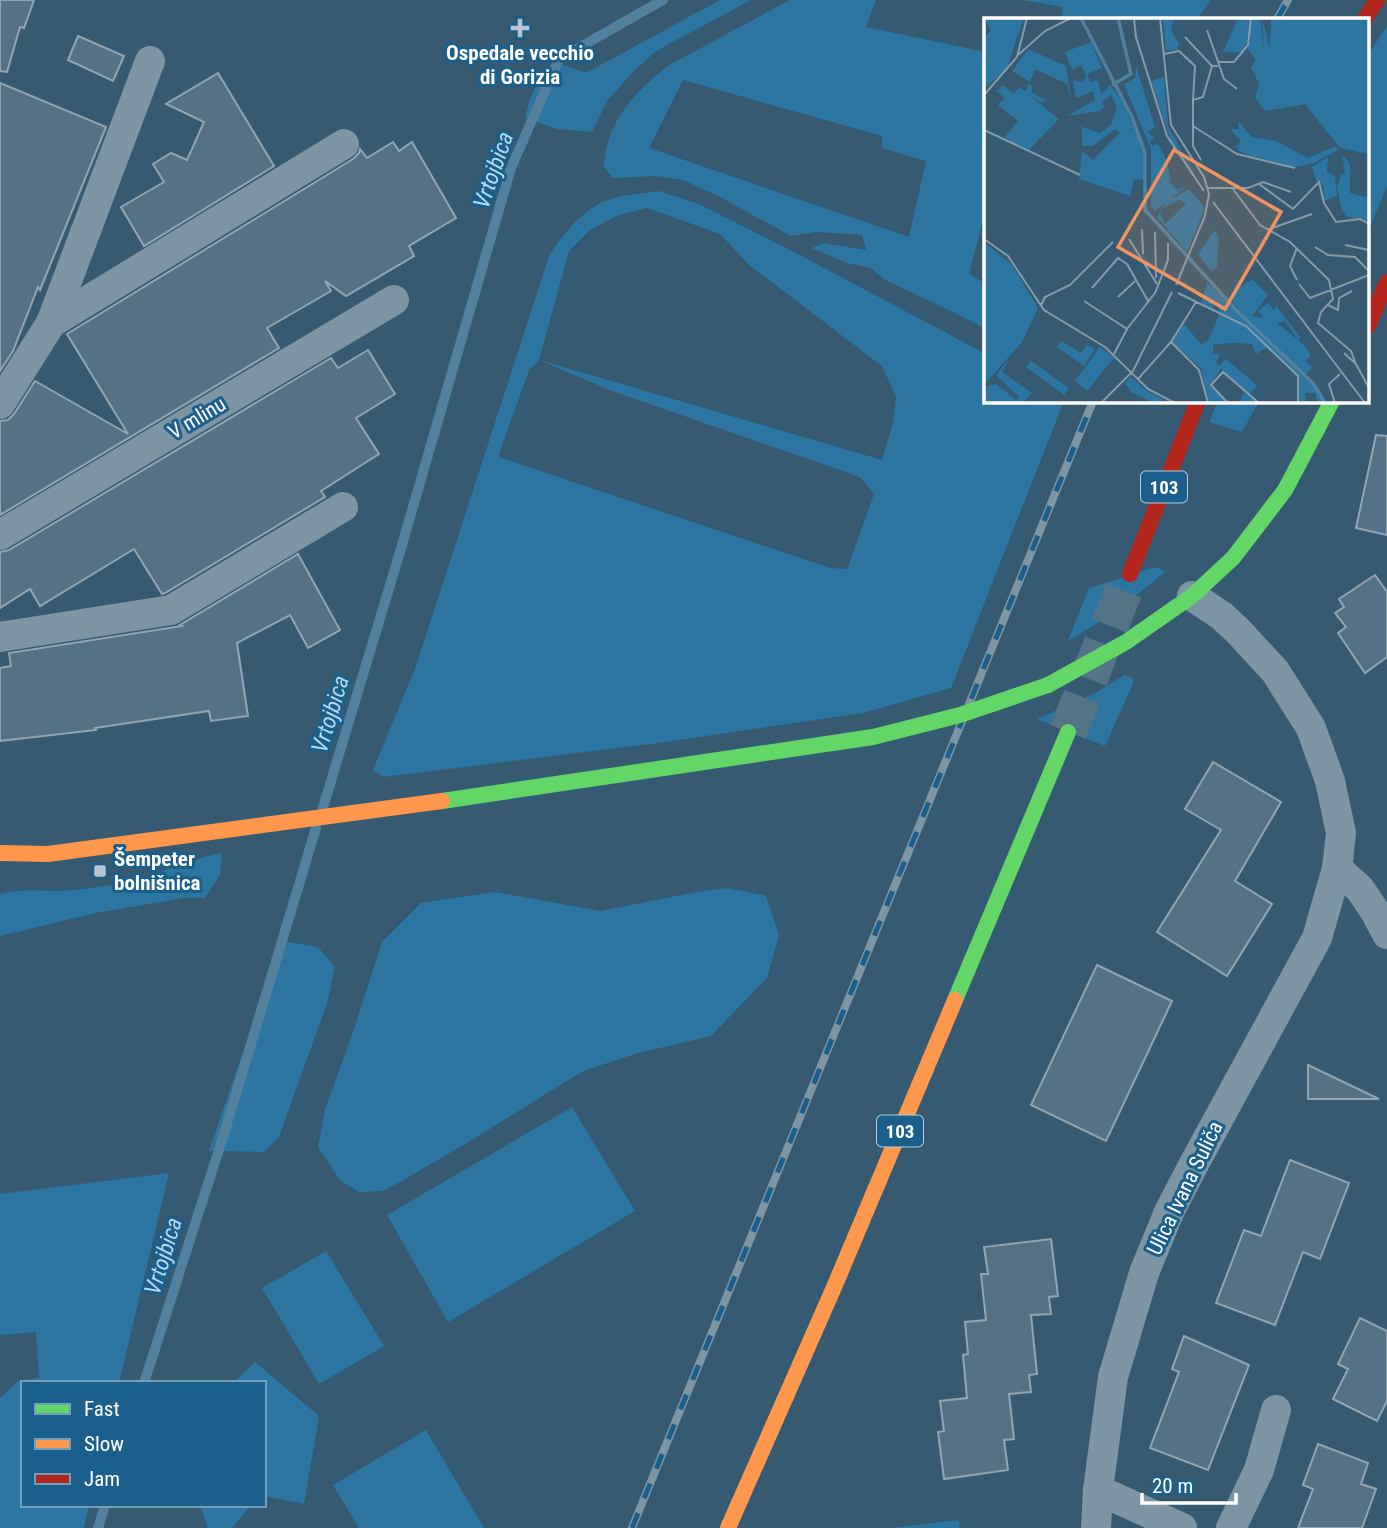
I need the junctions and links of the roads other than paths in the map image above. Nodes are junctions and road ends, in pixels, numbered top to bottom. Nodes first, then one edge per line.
1 (1377, 0) edge
2 (1366, 18) edge
3 (150, 61) dead end
4 (344, 144) dead end
5 (1387, 282) edge
6 (394, 300) dead end
7 (1370, 321) edge
8 (51, 323) junction
9 (1198, 402) edge
10 (1331, 402) edge
11 (0, 404) edge
12 (344, 507) dead end
13 (0, 536) edge
14 (1130, 574) tunnel mouth
15 (1192, 596) junction
16 (0, 637) edge
17 (1068, 733) tunnel mouth
18 (0, 853) edge
19 (48, 855) junction
20 (1337, 868) junction
21 (12, 870) dead end
22 (1387, 934) edge
23 (1276, 1410) dead end
24 (1098, 1490) junction
25 (727, 1528) edge
26 (1096, 1528) edge
27 (1182, 1528) edge
28 (1230, 1528) edge

1 - 2 street
3 - 8 street
4 - 8 street
5 - 7 street
6 - 13 street, V mlinu
8 - 11 street
9 - 14 street, 103
10 - 15 street
12 - 16 street
15 - 19 street, bridge
15 - 20 street, Ulica Ivana Suliča
17 - 25 street, 103
18 - 19 street
19 - 21 street
20 - 22 street
20 - 24 street, Ulica Ivana Suliča
23 - 28 street
24 - 26 street, Ulica Ivana Suliča
24 - 27 street

